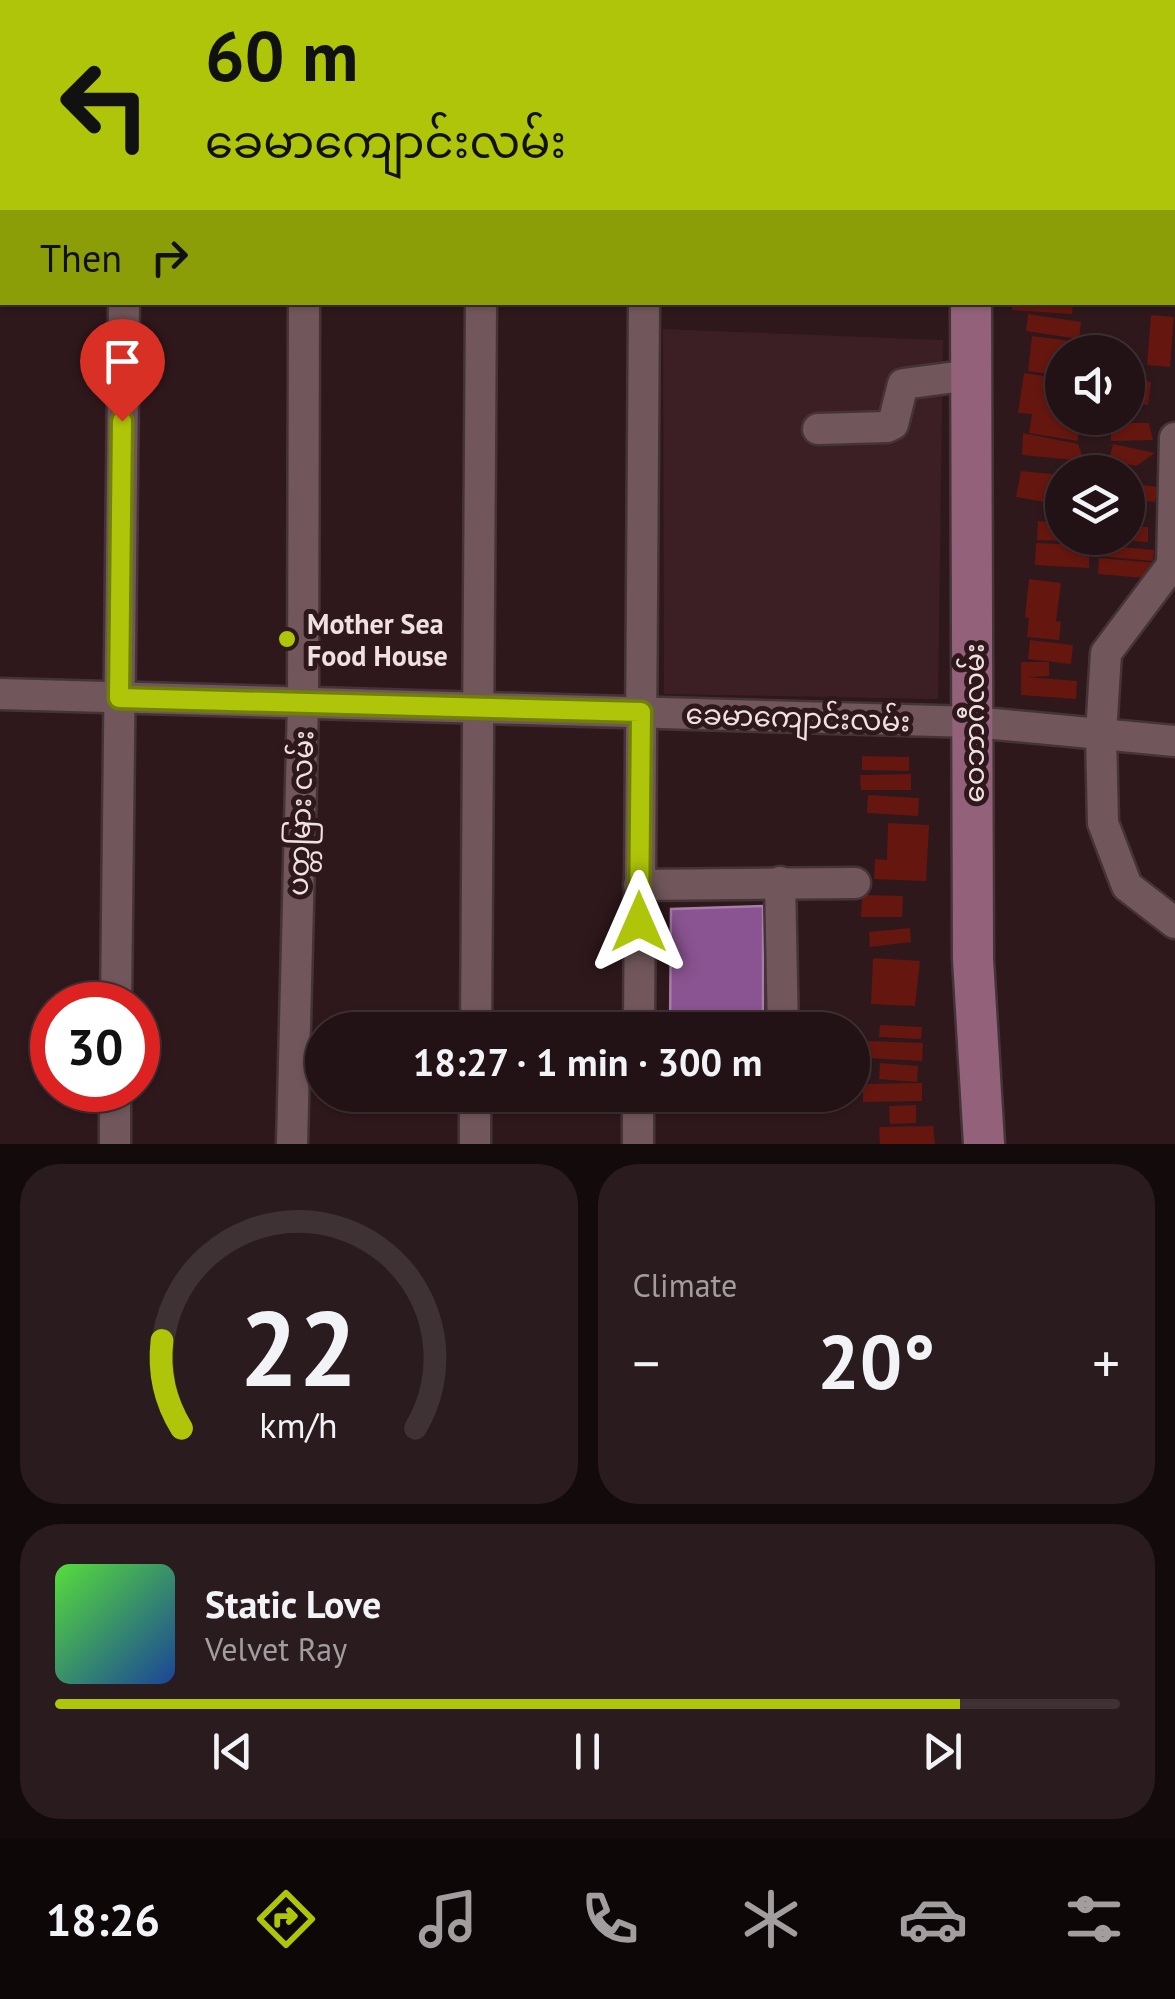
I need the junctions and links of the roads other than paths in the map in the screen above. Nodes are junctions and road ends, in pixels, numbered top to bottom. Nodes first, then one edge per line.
1 (124, 305) edge
2 (304, 305) edge
3 (481, 305) edge
4 (644, 305) edge
5 (970, 305) edge
6 (971, 375) junction
7 (818, 429) dead end
8 (1175, 438) edge
9 (1174, 565) edge
10 (0, 694) edge
11 (119, 698) junction
12 (304, 703) junction
13 (480, 708) junction
14 (641, 712) junction
15 (973, 722) junction
16 (1101, 734) junction
17 (1175, 742) edge
18 (780, 882) junction
19 (855, 883) dead end
20 (640, 886) junction
21 (1175, 923) edge
22 (116, 982) edge
23 (476, 1012) edge
24 (638, 1012) edge
25 (783, 1012) edge
26 (115, 1112) edge
27 (475, 1112) edge
28 (638, 1112) edge
29 (115, 1144) edge
30 (292, 1144) edge
31 (474, 1144) edge
32 (638, 1144) edge
33 (984, 1144) edge

1 - 11 street
2 - 12 street, ပတ္တမြား လမ်း
3 - 13 street
4 - 14 street
5 - 6 main road, ဝေဘာဂီလမ်း
6 - 7 street
6 - 15 main road, ဝေဘာဂီလမ်း
8 - 9 street
9 - 16 street
10 - 11 street, ခေမာကျောင်းလမ်း
11 - 12 street, ခေမာကျောင်းလမ်း
11 - 22 street
12 - 13 street, ခေမာကျောင်းလမ်း
12 - 30 street, ပတ္တမြား လမ်း
13 - 14 street, ခေမာကျောင်းလမ်း
13 - 23 street
14 - 15 street, ခေမာကျောင်းလမ်း
14 - 20 street
15 - 16 street, ခေမာကျောင်းလမ်း
15 - 33 main road, ဝေဘာဂီလမ်း
16 - 17 street, ခေမာကျောင်းလမ်း
16 - 21 street
18 - 19 street
18 - 20 street
18 - 25 street
20 - 24 street
26 - 29 street
27 - 31 street
28 - 32 street

